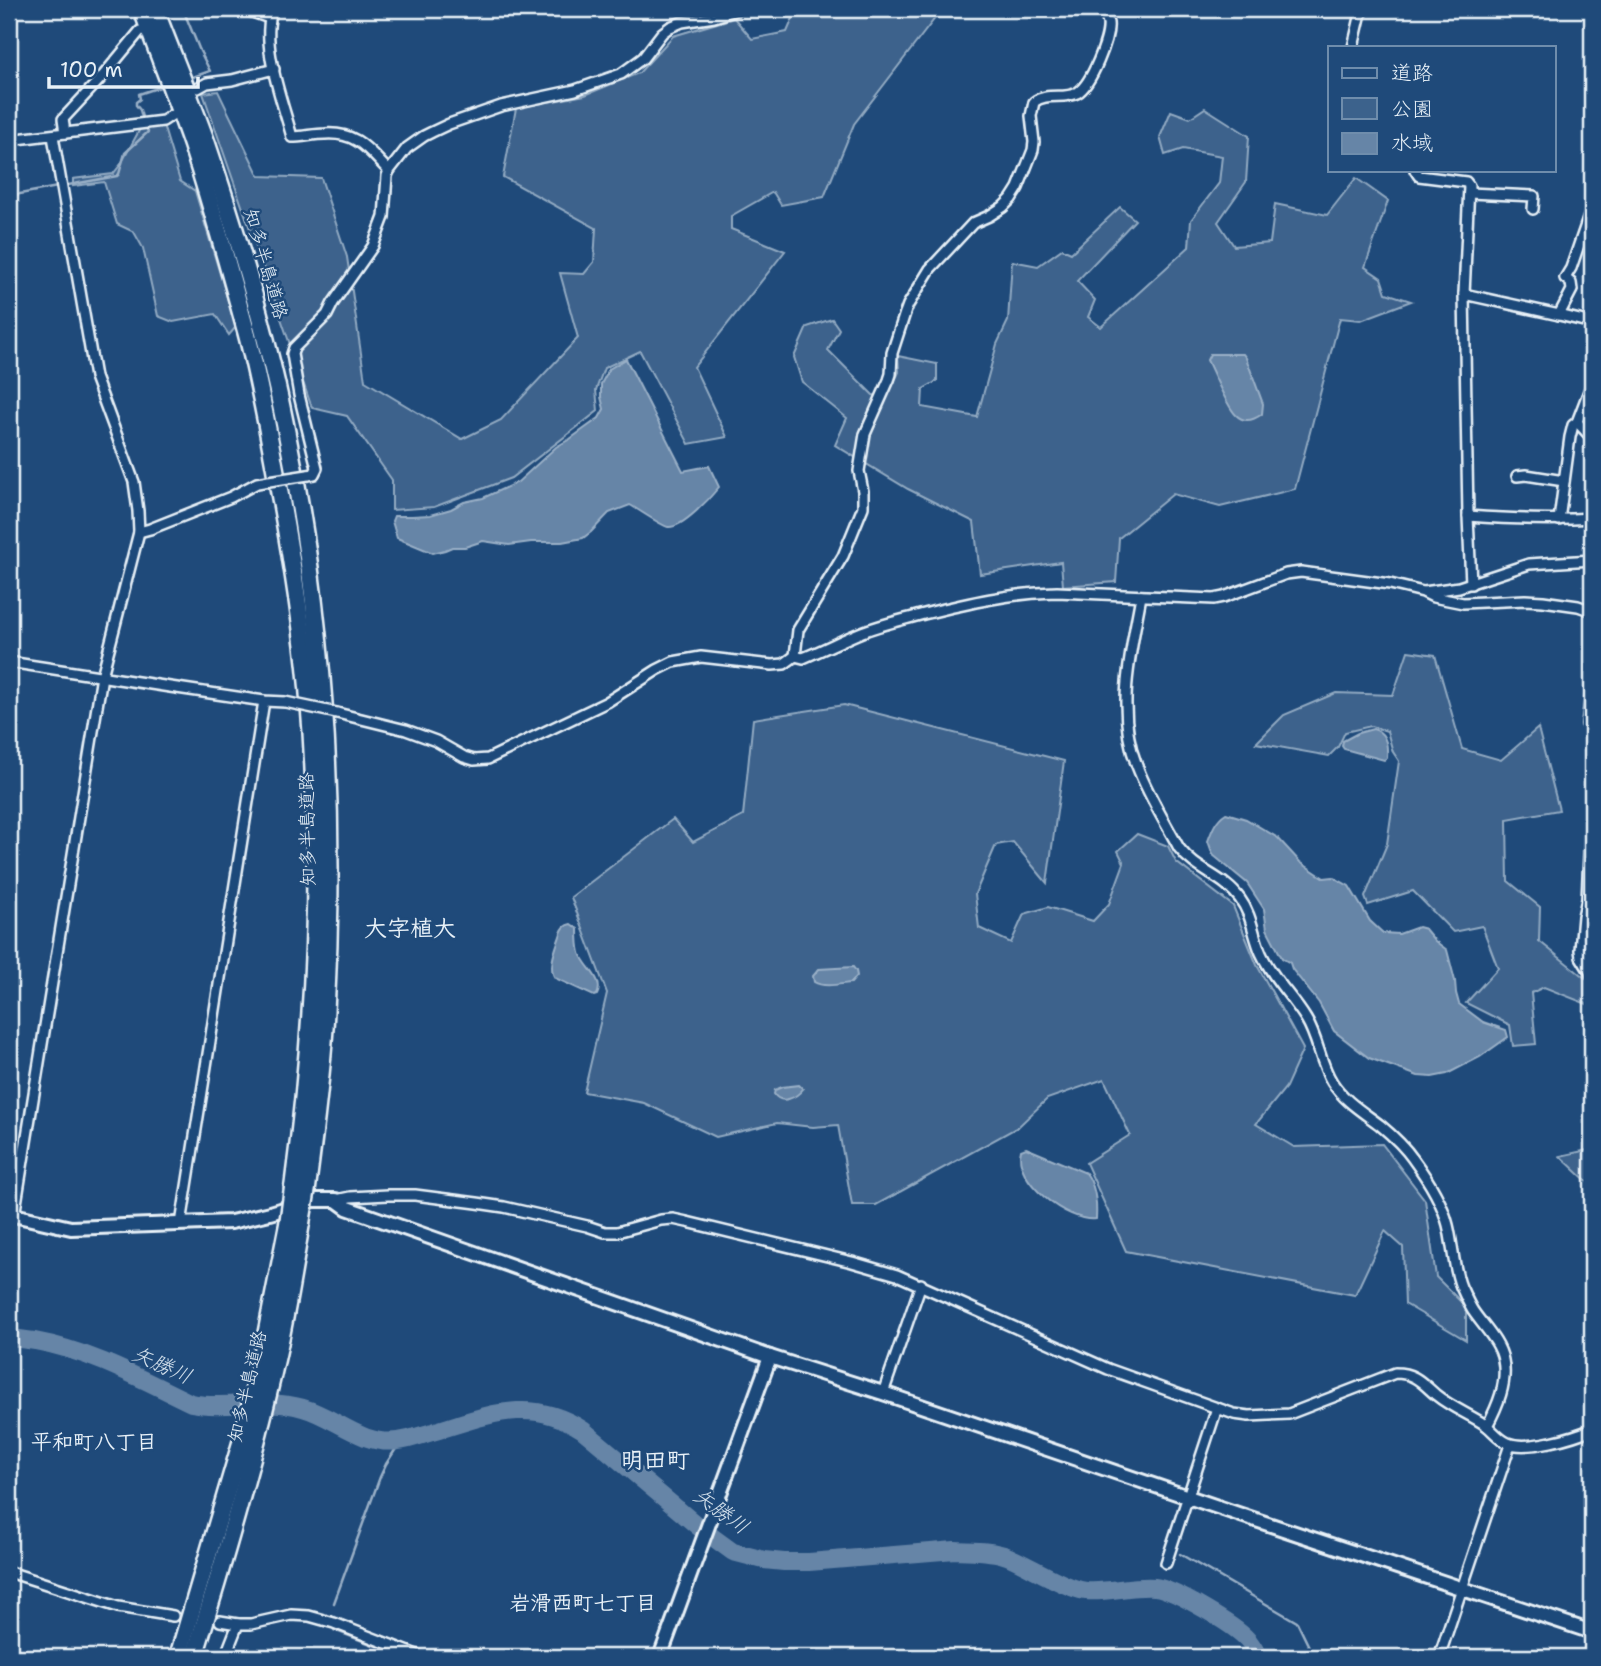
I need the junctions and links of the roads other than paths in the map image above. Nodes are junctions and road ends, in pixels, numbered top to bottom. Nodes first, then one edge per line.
1 (142, 9) edge
2 (155, 9) edge
3 (244, 9) edge
4 (740, 9) edge
5 (1099, 9) edge
6 (1362, 9) edge
7 (271, 13) edge
8 (140, 31) dead end
9 (1353, 46) edge
10 (274, 69) junction
11 (198, 88) dead end
12 (172, 115) dead end
13 (65, 133) junction
14 (53, 136) junction
15 (9, 140) edge
16 (389, 171) junction
17 (1416, 172) edge
18 (1469, 193) junction
19 (1592, 207) edge
20 (1533, 209) dead end
21 (1464, 294) junction
22 (1559, 315) junction
23 (1592, 323) edge
24 (1592, 383) edge
25 (1577, 422) junction
26 (1592, 438) edge
27 (1517, 476) dead end
28 (1564, 481) junction
29 (1468, 516) junction
30 (1592, 518) edge
31 (1559, 520) junction
32 (139, 532) junction
33 (1592, 560) edge
34 (1471, 584) junction
35 (1423, 592) junction
36 (1141, 596) junction
37 (1592, 611) edge
38 (795, 656) junction
39 (9, 662) edge
40 (102, 676) junction
41 (1592, 687) edge
42 (264, 701) junction
43 (1592, 975) edge
44 (300, 1188) junction
45 (336, 1200) junction
46 (12, 1215) edge
47 (181, 1224) junction
48 (920, 1284) junction
49 (770, 1357) junction
50 (883, 1392) junction
51 (1217, 1408) junction
52 (1487, 1426) junction
53 (1592, 1429) edge
54 (248, 1444) junction
55 (1510, 1445) junction
56 (1188, 1496) junction
57 (1166, 1563) dead end
58 (9, 1572) edge
59 (1461, 1589) junction
60 (173, 1616) dead end
61 (220, 1621) dead end
62 (238, 1624) junction
63 (1592, 1632) edge
64 (178, 1657) edge
65 (194, 1657) edge
66 (225, 1657) edge
67 (422, 1657) edge
68 (660, 1657) edge
69 (1439, 1657) edge

1 - 44 highway, 知多半島道路
2 - 44 highway, 知多半島道路
3 - 7 street
4 - 16 street
5 - 38 street
6 - 9 street
7 - 10 street
8 - 13 street
10 - 11 street
10 - 16 street
12 - 13 street
13 - 14 street
14 - 15 street
14 - 32 street
16 - 32 street, bridge
17 - 18 street
18 - 20 street
18 - 21 street
19 - 22 street
21 - 22 street
21 - 29 street
22 - 23 street
24 - 25 street
25 - 26 street
25 - 28 street
27 - 28 street
28 - 31 street
29 - 31 street
29 - 34 street
30 - 31 street
32 - 40 street
33 - 34 street
34 - 35 street
35 - 36 street
35 - 37 street
36 - 38 street
36 - 52 street
38 - 42 street, bridge
39 - 40 street
40 - 42 street
40 - 46 street
41 - 43 street
42 - 47 street
44 - 54 highway, 知多半島道路, bridge
45 - 47 street
45 - 48 street
45 - 49 street
46 - 47 street
48 - 50 street
48 - 51 street
49 - 50 street
49 - 68 street
50 - 56 street
51 - 52 street
51 - 56 street
52 - 55 street
53 - 55 street
54 - 64 highway, 知多半島道路
54 - 65 highway, 知多半島道路
55 - 59 street
56 - 57 street
56 - 59 street
58 - 60 street
59 - 63 street
59 - 69 street
61 - 62 street
62 - 66 street
62 - 67 street

